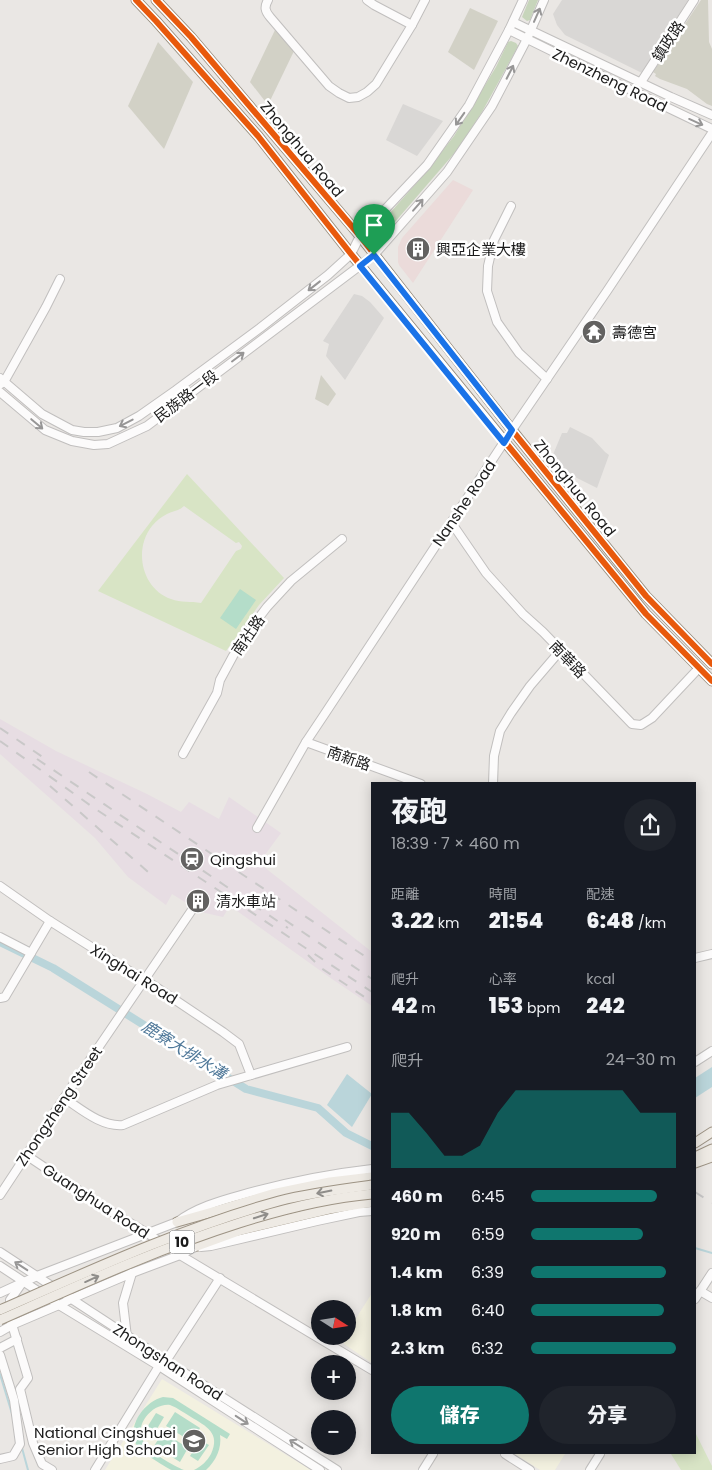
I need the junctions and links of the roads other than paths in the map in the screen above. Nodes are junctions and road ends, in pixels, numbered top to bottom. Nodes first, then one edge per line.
1 (136, 0) edge
2 (156, 0) edge
3 (268, 0) edge
4 (367, 0) edge
5 (425, 0) edge
6 (522, 0) edge
7 (544, 0) edge
8 (694, 0) edge
9 (513, 22) junction
10 (412, 25) junction
11 (509, 30) junction
12 (530, 31) junction
13 (527, 39) junction
14 (641, 82) junction
15 (712, 115) edge
16 (712, 128) edge
17 (712, 132) edge
18 (511, 206) dead end
19 (360, 236) junction
20 (350, 254) junction
21 (374, 255) junction
22 (360, 266) junction
23 (60, 279) dead end
24 (547, 379) junction
25 (1, 382) edge
26 (0, 392) edge
27 (512, 430) junction
28 (504, 443) junction
29 (451, 522) junction
30 (342, 539) dead end
31 (560, 651) junction
32 (712, 664) edge
33 (698, 669) junction
34 (712, 681) edge
35 (306, 742) junction
36 (183, 754) dead end
37 (416, 782) edge
38 (493, 782) edge
39 (257, 828) dead end
40 (0, 886) edge
41 (194, 907) dead end
42 (50, 921) junction
43 (0, 937) edge
44 (31, 953) junction
45 (712, 954) edge
46 (696, 958) edge
47 (144, 979) junction
48 (0, 998) edge
49 (347, 1047) dead end
50 (712, 1051) edge
51 (696, 1061) edge
52 (251, 1075) junction
53 (64, 1098) junction
54 (712, 1132) edge
55 (712, 1139) edge
56 (696, 1144) edge
57 (696, 1145) edge
58 (712, 1149) edge
59 (26, 1155) junction
60 (696, 1157) edge
61 (712, 1157) edge
62 (696, 1163) edge
63 (371, 1169) edge
64 (371, 1177) edge
65 (371, 1185) edge
66 (371, 1194) edge
67 (0, 1195) edge
68 (371, 1202) edge
69 (371, 1211) edge
70 (177, 1222) junction
71 (147, 1233) junction
72 (197, 1246) junction
73 (0, 1252) edge
74 (180, 1255) junction
75 (0, 1266) edge
76 (712, 1272) edge
77 (132, 1273) junction
78 (37, 1276) junction
79 (220, 1278) junction
80 (24, 1282) junction
81 (700, 1291) junction
82 (0, 1293) edge
83 (696, 1297) edge
84 (712, 1298) edge
85 (70, 1299) junction
86 (59, 1305) junction
87 (0, 1310) edge
88 (0, 1320) edge
89 (12, 1325) junction
90 (0, 1332) edge
91 (127, 1337) junction
92 (17, 1339) junction
93 (0, 1348) edge
94 (0, 1355) edge
95 (162, 1364) junction
96 (371, 1369) edge
97 (433, 1454) edge
98 (505, 1454) edge
99 (600, 1454) edge
100 (0, 1459) edge
101 (52, 1470) edge
102 (95, 1470) edge
103 (320, 1470) edge
104 (337, 1470) edge
105 (423, 1470) edge
106 (530, 1470) edge
107 (590, 1470) edge

1 - 20 main road, Zhonghua Road
2 - 19 main road, Zhonghua Road
3 - 10 street
4 - 10 street
5 - 10 street
6 - 9 street, 民族路一段
12 -> 7 street, 民族路一段
8 - 14 street, 鎮政路
9 - 11 street, 民族路一段
9 - 12 street, Zhenzheng Road
11 - 13 street, Zhenzheng Road
11 -> 19 street, 民族路一段
12 - 13 street, 民族路一段
12 - 14 street, Zhenzheng Road
13 -> 16 street, Zhenzheng Road
21 -> 13 street, 民族路一段
14 - 15 street, Zhenzheng Road
17 - 24 street, Nanshe Road
18 - 24 street
19 - 20 street, 民族路一段
19 - 21 main road, Zhonghua Road
20 - 22 main road, Zhonghua Road
20 -> 25 street, 民族路一段
21 - 22 street, 民族路一段
21 - 27 main road, Zhonghua Road
26 -> 22 street, 民族路一段
22 - 28 main road, Zhonghua Road
23 - 25 street
24 - 27 street, Nanshe Road
27 - 28 street, Nanshe Road
27 - 32 main road, Zhonghua Road
28 - 29 street, Nanshe Road
28 - 33 main road, Zhonghua Road
29 - 31 street, 南華路
29 - 35 street, Nanshe Road
30 - 36 street, 南社路
31 - 33 street, 南華路
31 - 38 street
33 - 34 main road, Zhonghua Road
35 - 37 street, 南新路
35 - 39 street, Nanshe Road
40 - 42 street, Xinghai Road
41 - 47 street
42 - 44 street
42 - 47 street, Xinghai Road
43 - 44 street
44 - 48 street
45 - 46 street
47 - 52 street, Xinghai Road
47 - 53 street, Zhongzheng Street
49 - 52 street
50 - 51 street
52 - 53 street
53 - 59 street, Zhongzheng Street
54 - 56 main road
55 - 57 main road
58 - 60 main road
59 - 67 street, Zhongzheng Street
59 - 71 street, Guanghua Road
61 - 62 main road
63 - 70 street
64 - 70 main road
65 -> 87 main road, 10, bridge
88 -> 66 main road, 10, bridge
68 - 72 main road
69 - 72 street
70 - 71 street
71 - 74 street, Guanghua Road
71 - 78 street
72 - 74 street
78 -> 73 street, Zhongshan Road
74 - 77 street
74 - 79 street, Guanghua Road
75 - 80 street, Zhongshan Road
76 - 81 street
77 - 85 street
77 - 91 street
78 - 80 street
78 - 85 street, Zhongshan Road
79 - 95 street
79 - 96 street, Guanghua Road
80 - 82 street
80 - 86 street, Zhongshan Road
80 - 89 street
81 - 83 street
81 - 84 street
85 - 86 street
85 - 91 street, Zhongshan Road
86 - 89 street
86 - 95 street, Zhongshan Road
89 - 90 street
89 - 92 street
91 - 95 street, Zhongshan Road
92 - 93 street
92 - 101 street
94 - 100 street
95 - 102 street
95 -> 103 street, Zhongshan Road
104 -> 95 street, Zhongshan Road
97 - 105 street
98 - 106 street
99 - 107 street

